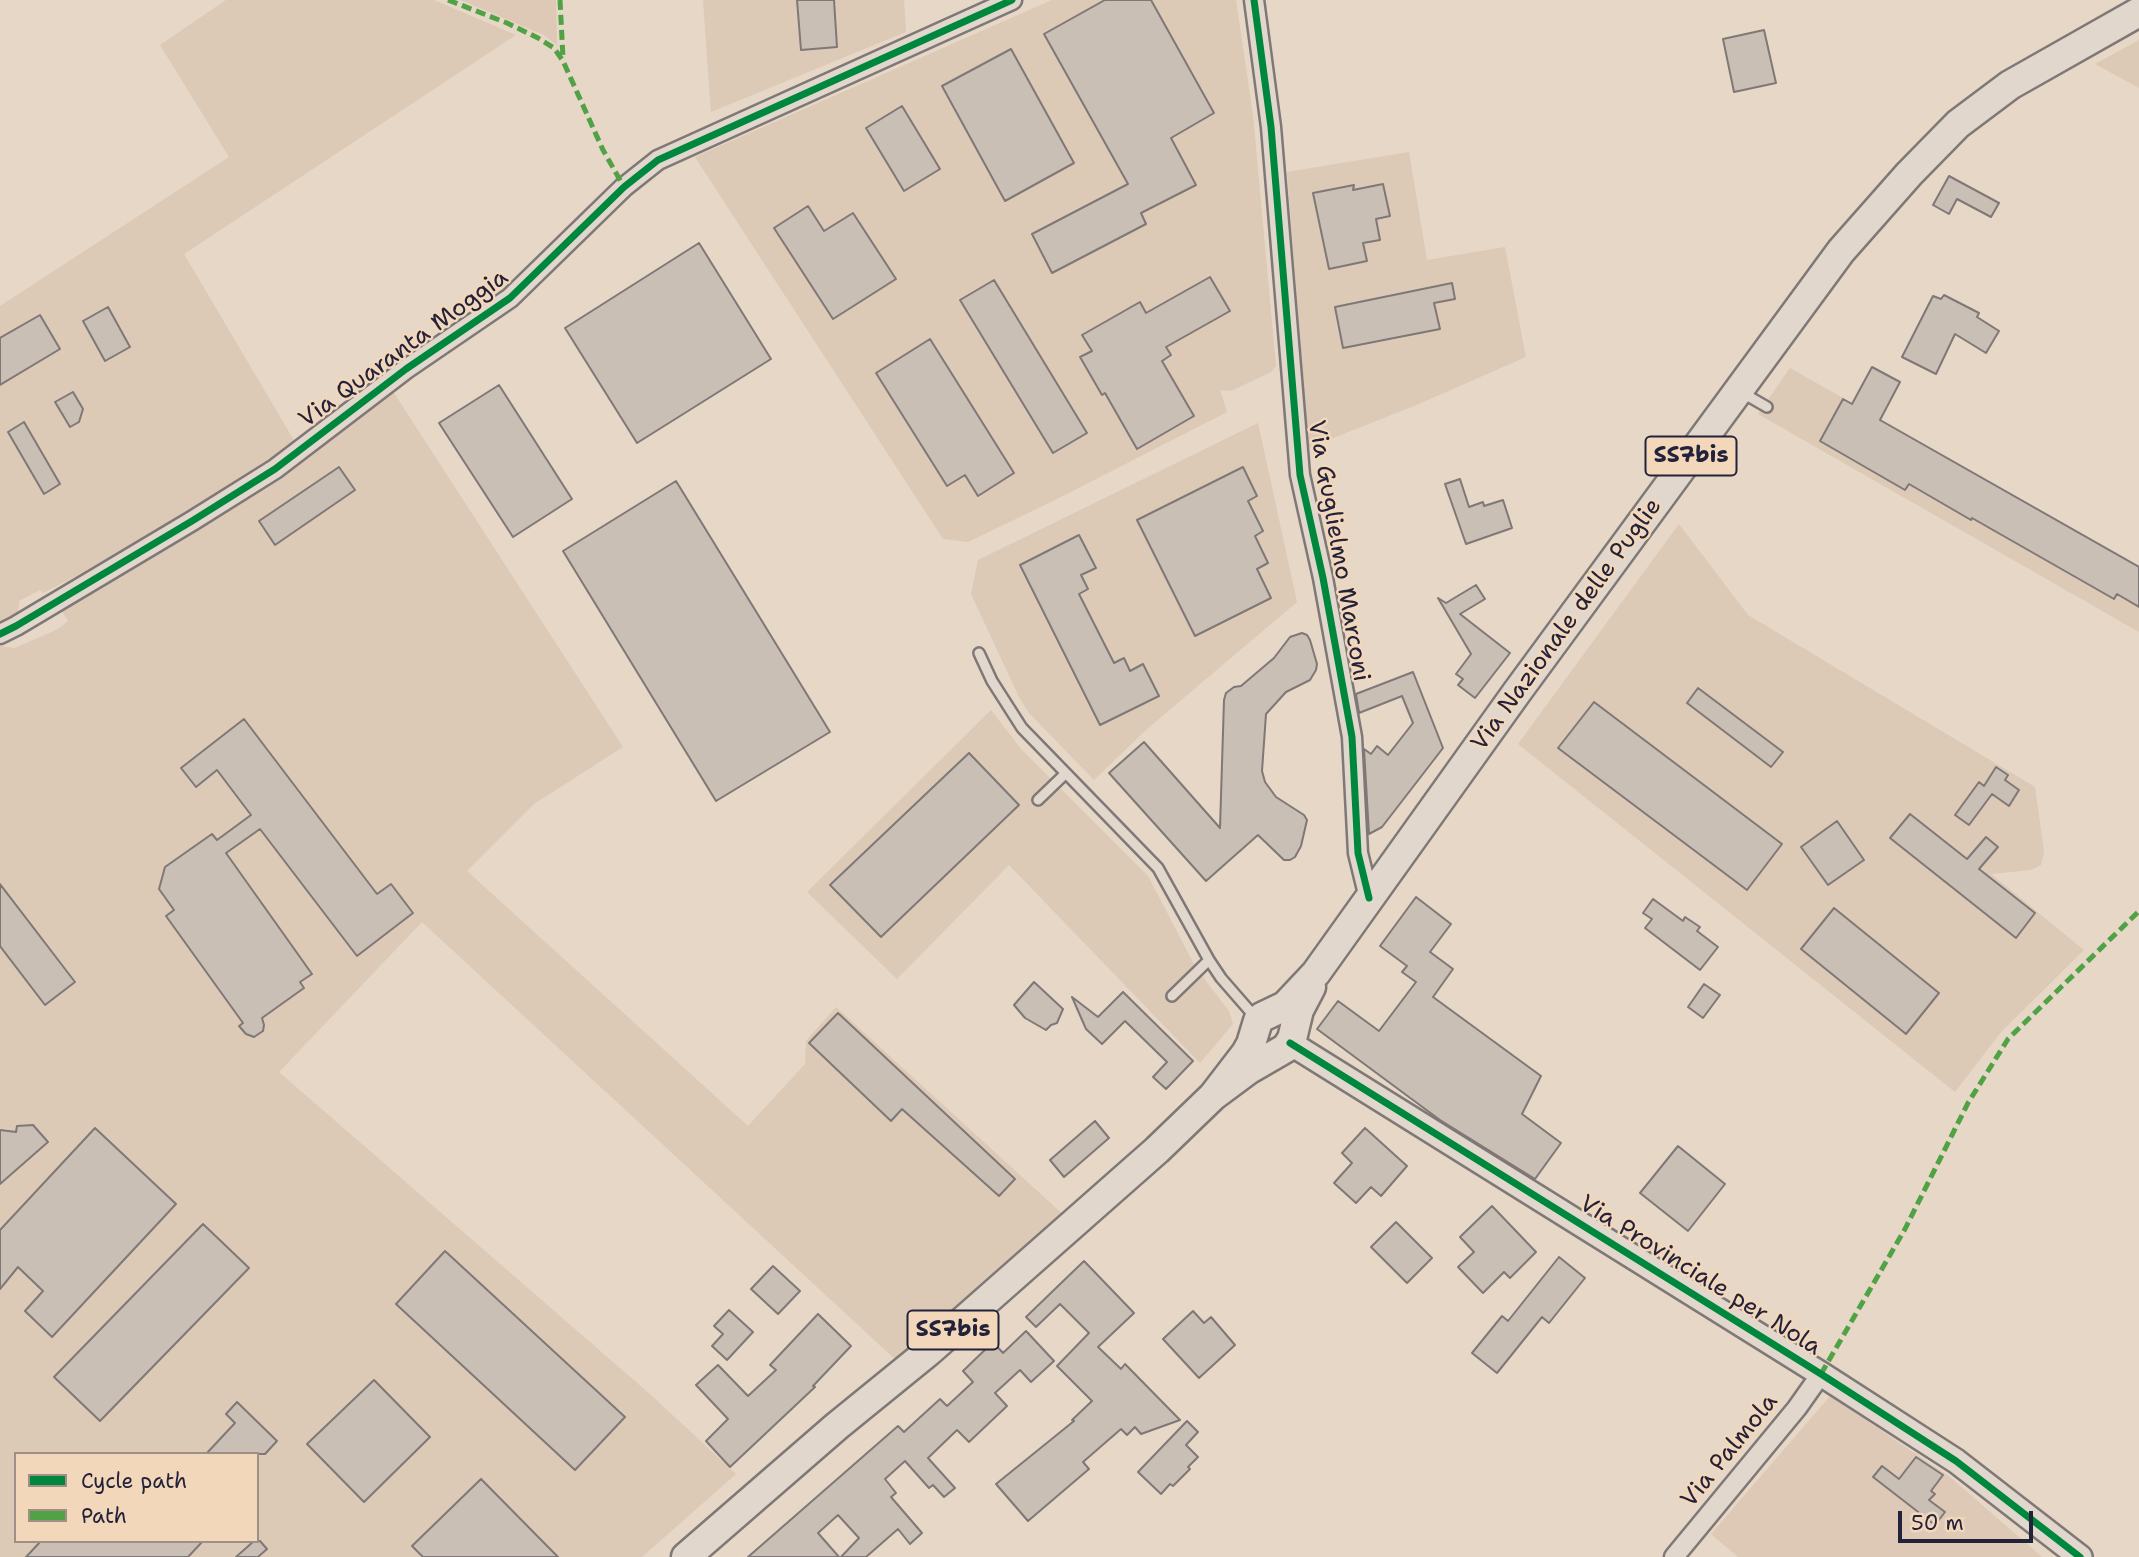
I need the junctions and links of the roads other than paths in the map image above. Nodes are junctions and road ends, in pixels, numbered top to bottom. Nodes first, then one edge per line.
1 (1012, 0) edge
2 (1254, 0) edge
3 (2139, 12) edge
4 (1739, 391) junction
5 (1767, 407) dead end
6 (0, 634) edge
7 (979, 653) dead end
8 (1065, 774) junction
9 (1038, 800) dead end
10 (1369, 898) junction
11 (1209, 960) junction
12 (1316, 973) junction
13 (1172, 996) dead end
14 (1260, 1023) junction
15 (1288, 1043) junction
16 (1213, 1096) junction
17 (1821, 1374) junction
18 (686, 1557) edge
19 (1674, 1557) edge
20 (2080, 1557) edge

1 - 6 street, Via Quaranta Moggia
2 - 10 street, Via Guglielmo Marconi
3 - 4 main road, Via Nazionale delle Puglie / SS7bis
4 - 5 lane
4 - 10 main road, Via Nazionale delle Puglie / SS7bis
7 - 8 lane
8 - 9 lane
8 - 11 lane
10 - 12 main road, Via Nazionale delle Puglie / SS7bis
11 - 13 lane
11 - 14 lane
12 - 14 main road, Via Nazionale delle Puglie / SS7bis
12 - 15 main road, Via Nazionale delle Puglie / SS7bis
14 - 15 main road
14 - 16 main road, Via Nazionale delle Puglie / SS7bis
15 - 16 main road, Via Nazionale delle Puglie / SS7bis
15 - 17 street, Via Provinciale per Nola
16 - 18 main road, Via Nazionale delle Puglie / SS7bis
17 - 19 street, Via Palmola
17 - 20 street, Via Provinciale per Nola

